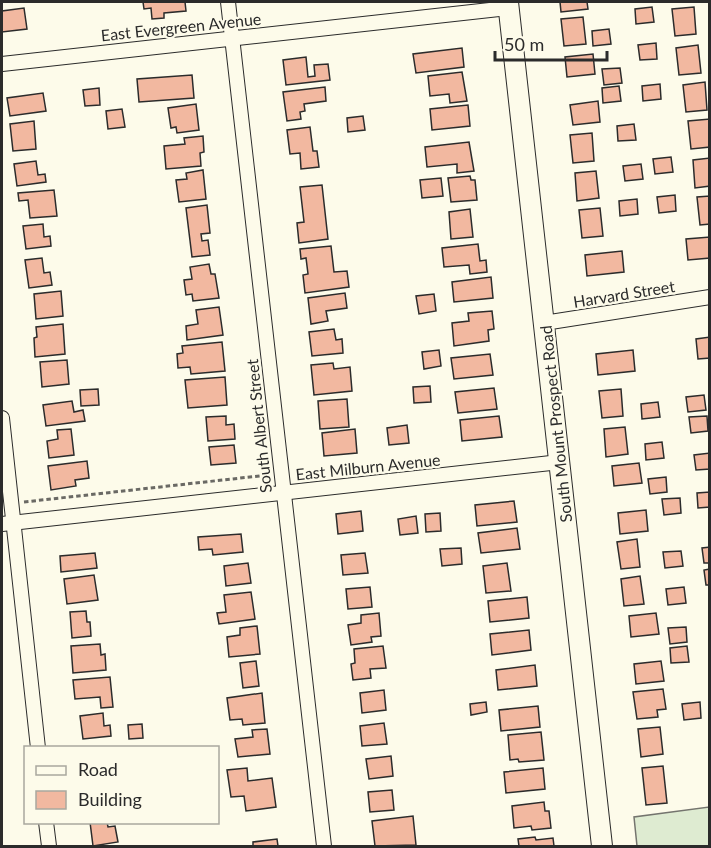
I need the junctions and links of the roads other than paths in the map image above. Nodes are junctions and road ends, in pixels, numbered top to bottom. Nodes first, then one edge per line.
1 (228, 2) edge
2 (508, 5) edge
3 (232, 38) junction
4 (2, 64) edge
5 (710, 297) edge
6 (544, 323) junction
7 (2, 418) edge
8 (560, 462) junction
9 (283, 493) junction
10 (8, 524) edge
11 (38, 746) edge
12 (46, 824) edge
13 (49, 846) edge
14 (324, 846) edge
15 (602, 846) edge

1 - 3 street, South Albert Street
2 - 3 street, East Evergreen Avenue
2 - 6 main road, South Mount Prospect Road
3 - 4 street, East Evergreen Avenue
3 - 9 street, South Albert Street
5 - 6 street, Harvard Street
6 - 8 main road, South Mount Prospect Road
7 - 10 street
8 - 9 street, East Milburn Avenue
8 - 15 main road, South Mount Prospect Road
9 - 10 street, East Milburn Avenue
9 - 14 street, South Albert Street
10 - 11 street
12 - 13 street

